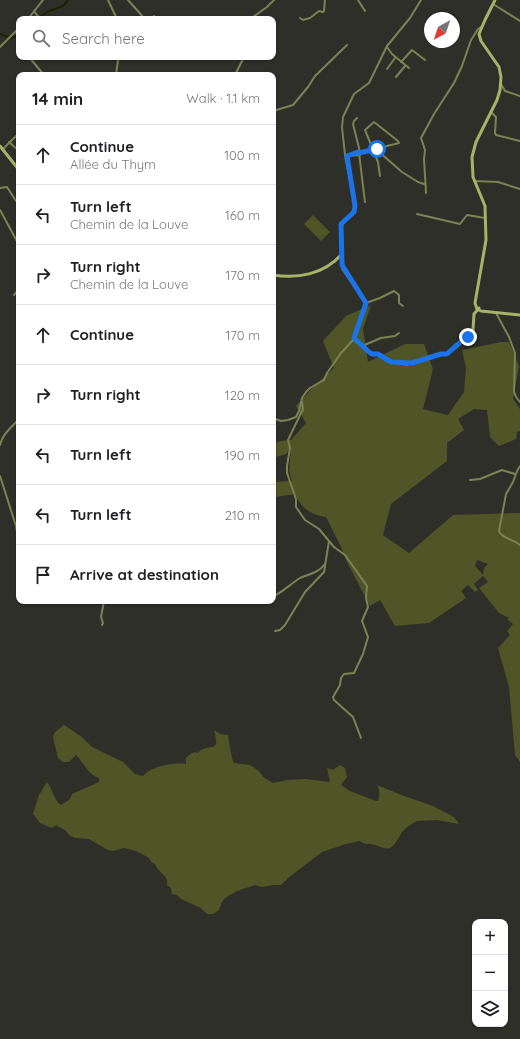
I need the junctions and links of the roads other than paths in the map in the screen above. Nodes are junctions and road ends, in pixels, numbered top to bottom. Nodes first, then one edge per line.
1 (43, 0) edge
2 (108, 0) edge
3 (128, 0) edge
4 (274, 0) edge
5 (325, 0) edge
6 (358, 0) edge
7 (421, 0) edge
8 (495, 0) edge
9 (493, 4) junction
10 (34, 11) junction
11 (365, 11) dead end
12 (30, 16) edge
13 (38, 16) edge
14 (116, 16) edge
15 (142, 16) edge
16 (254, 16) edge
17 (300, 18) dead end
18 (520, 21) edge
19 (481, 27) junction
20 (16, 32) edge
21 (347, 46) dead end
22 (387, 46) junction
23 (414, 46) dead end
24 (0, 47) edge
25 (411, 50) junction
26 (395, 58) junction
27 (32, 60) edge
28 (119, 60) edge
29 (242, 60) edge
30 (425, 60) dead end
31 (401, 62) junction
32 (405, 66) junction
33 (409, 68) dead end
34 (386, 69) dead end
35 (42, 72) edge
36 (116, 72) edge
37 (236, 72) edge
38 (396, 77) dead end
39 (501, 84) junction
40 (520, 96) edge
41 (276, 110) edge
42 (492, 112) junction
43 (357, 118) dead end
44 (16, 136) edge
45 (520, 141) edge
46 (9, 142) junction
47 (0, 146) edge
48 (16, 148) edge
49 (3, 149) junction
50 (375, 150) junction
51 (359, 153) junction
52 (346, 156) junction
53 (16, 166) edge
54 (380, 176) dead end
55 (474, 181) junction
56 (424, 184) dead end
57 (0, 188) edge
58 (520, 189) edge
59 (426, 193) dead end
60 (16, 201) dead end
61 (365, 202) dead end
62 (0, 210) edge
63 (418, 214) dead end
64 (486, 218) junction
65 (16, 239) edge
66 (341, 255) junction
67 (276, 275) edge
68 (16, 293) edge
69 (14, 295) dead end
70 (366, 303) junction
71 (403, 306) dead end
72 (478, 308) junction
73 (496, 313) junction
74 (519, 314) edge
75 (399, 333) dead end
76 (354, 338) junction
77 (362, 346) junction
78 (302, 402) junction
79 (520, 402) edge
80 (276, 419) edge
81 (16, 421) edge
82 (0, 445) edge
83 (520, 466) edge
84 (515, 474) junction
85 (0, 476) edge
86 (470, 480) dead end
87 (16, 526) edge
88 (329, 541) junction
89 (520, 545) edge
90 (326, 563) junction
91 (276, 595) dead end
92 (104, 604) edge
93 (102, 624) dead end
94 (275, 631) dead end
95 (361, 738) dead end

1 - 10 street
2 - 14 street
3 - 15 street
4 - 16 street
5 - 17 street
6 - 11 street
7 - 22 street
8 - 9 street
9 - 18 street
9 - 19 street
10 - 12 street
10 - 13 street
19 - 39 street
19 - 59 street
20 - 24 street
21 - 41 street
22 - 26 street
22 - 52 street
23 - 25 street
25 - 30 street
25 - 31 street
26 - 31 street
26 - 34 street
27 - 35 street
28 - 36 street
29 - 37 street
31 - 32 street
32 - 33 street
32 - 38 street
39 - 40 street
39 - 42 street
42 - 45 street
42 - 55 street
43 - 51 street
44 - 46 street
46 - 48 street
46 - 49 street
47 - 49 street
49 - 53 street
50 - 50 street
50 - 51 street
50 - 54 street
50 - 56 street
51 - 52 street
51 - 61 street
52 - 66 street
55 - 58 street
55 - 64 street
57 - 60 street
62 - 65 street
63 - 64 street
64 - 72 street
66 - 67 street
66 - 70 street
68 - 69 street
70 - 71 street
70 - 76 street
72 - 73 street
72 - 77 street
73 - 74 street
73 - 79 street
75 - 77 street
76 - 77 street
76 - 78 street
78 - 80 street
78 - 88 street
81 - 82 street
83 - 84 street
84 - 86 street
84 - 89 street
85 - 87 street
88 - 90 street
88 - 95 street
90 - 91 street
90 - 94 street
92 - 93 street

